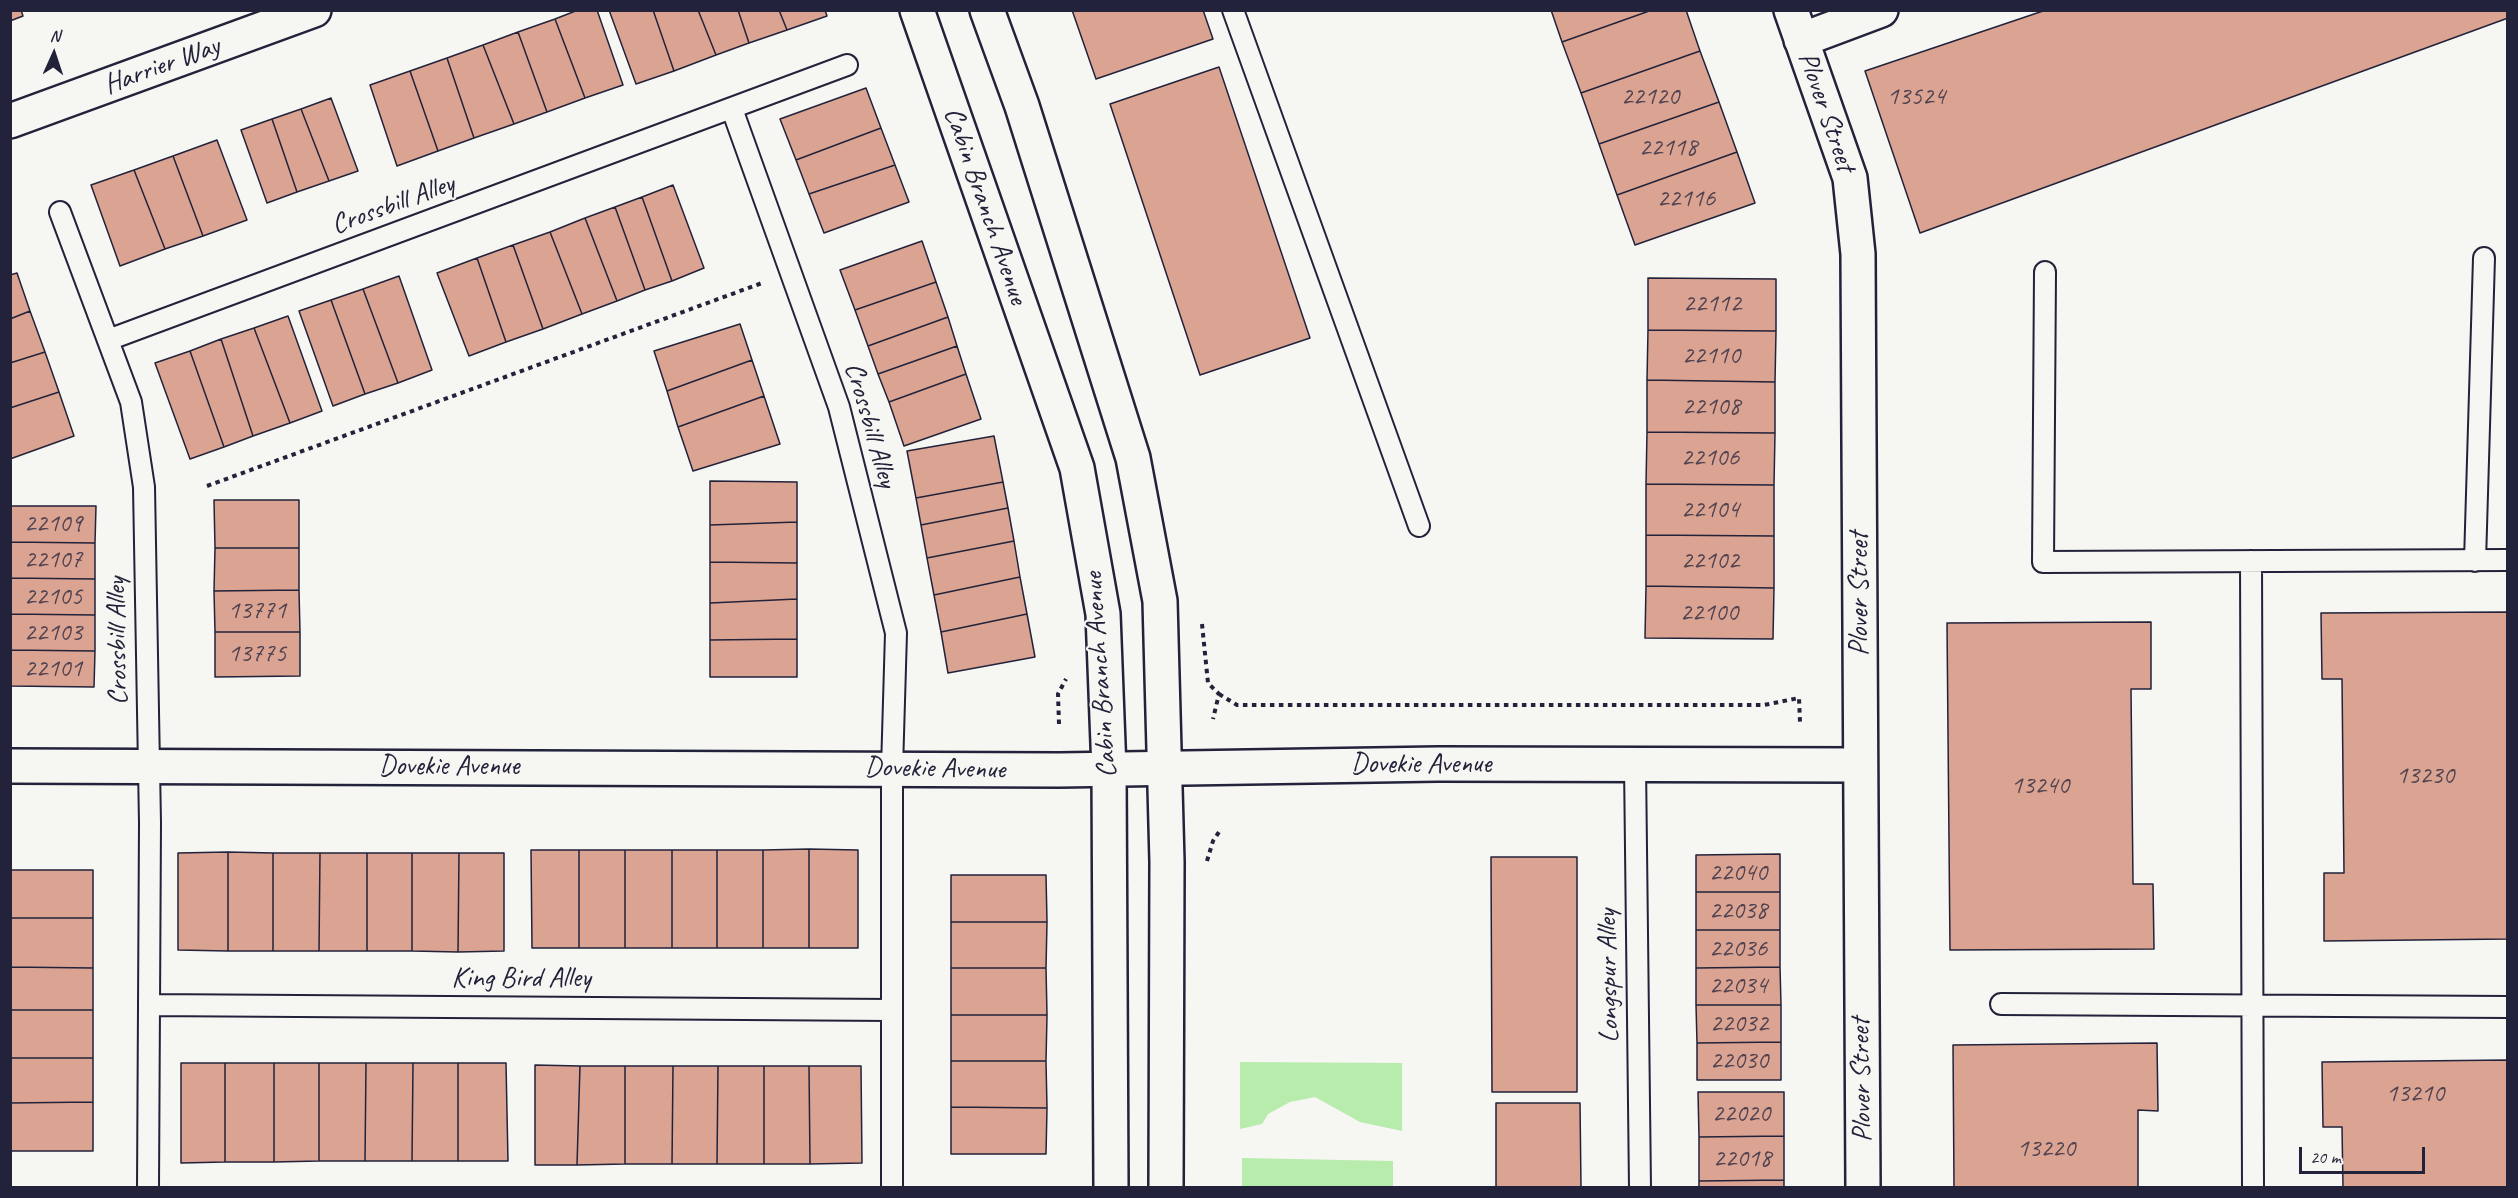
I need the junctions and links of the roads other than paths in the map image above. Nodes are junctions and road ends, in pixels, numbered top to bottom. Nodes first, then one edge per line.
1 (314, 10) edge
2 (917, 10) edge
3 (987, 10) edge
4 (1233, 10) edge
5 (1881, 10) edge
6 (1796, 25) edge
7 (847, 65) dead end
8 (732, 109) junction
9 (10, 121) edge
10 (60, 212) dead end
11 (2484, 258) dead end
12 (2045, 272) dead end
13 (108, 340) junction
14 (1419, 526) dead end
15 (2251, 561) junction
16 (2475, 561) junction
17 (2508, 561) edge
18 (1635, 764) junction
19 (1859, 765) junction
20 (10, 766) edge
21 (149, 766) junction
22 (1166, 768) junction
23 (892, 769) junction
24 (1109, 770) junction
25 (2001, 1004) dead end
26 (150, 1005) junction
27 (2252, 1006) junction
28 (2508, 1007) edge
29 (892, 1010) junction
30 (148, 1188) edge
31 (892, 1188) edge
32 (1111, 1188) edge
33 (1166, 1188) edge
34 (1640, 1188) edge
35 (1863, 1188) edge
36 (2253, 1188) edge

1 - 9 street, Harrier Way
2 - 24 street, Cabin Branch Avenue
3 - 22 street, Cabin Branch Avenue
4 - 14 lane
5 - 6 street
6 - 19 street, Plover Street
7 - 8 lane, Crossbill Alley
8 - 13 lane, Crossbill Alley
8 - 23 lane, Crossbill Alley
10 - 13 lane, Crossbill Alley
11 - 16 lane
12 - 15 lane
13 - 21 lane, Crossbill Alley
15 - 16 lane
15 - 27 lane
16 - 17 lane
18 - 19 street, Dovekie Avenue
18 - 22 street, Dovekie Avenue
18 - 34 lane, Longspur Alley
19 - 35 street, Plover Street
20 - 21 street, Dovekie Avenue
21 - 23 street, Dovekie Avenue
21 - 26 lane
22 - 24 street, Dovekie Avenue
22 - 33 street, Cabin Branch Avenue
23 - 24 street, Dovekie Avenue
23 - 29 lane
24 - 32 street, Cabin Branch Avenue
25 - 27 lane
26 - 29 lane, King Bird Alley
26 - 30 lane
27 - 28 lane
27 - 36 lane
29 - 31 lane

